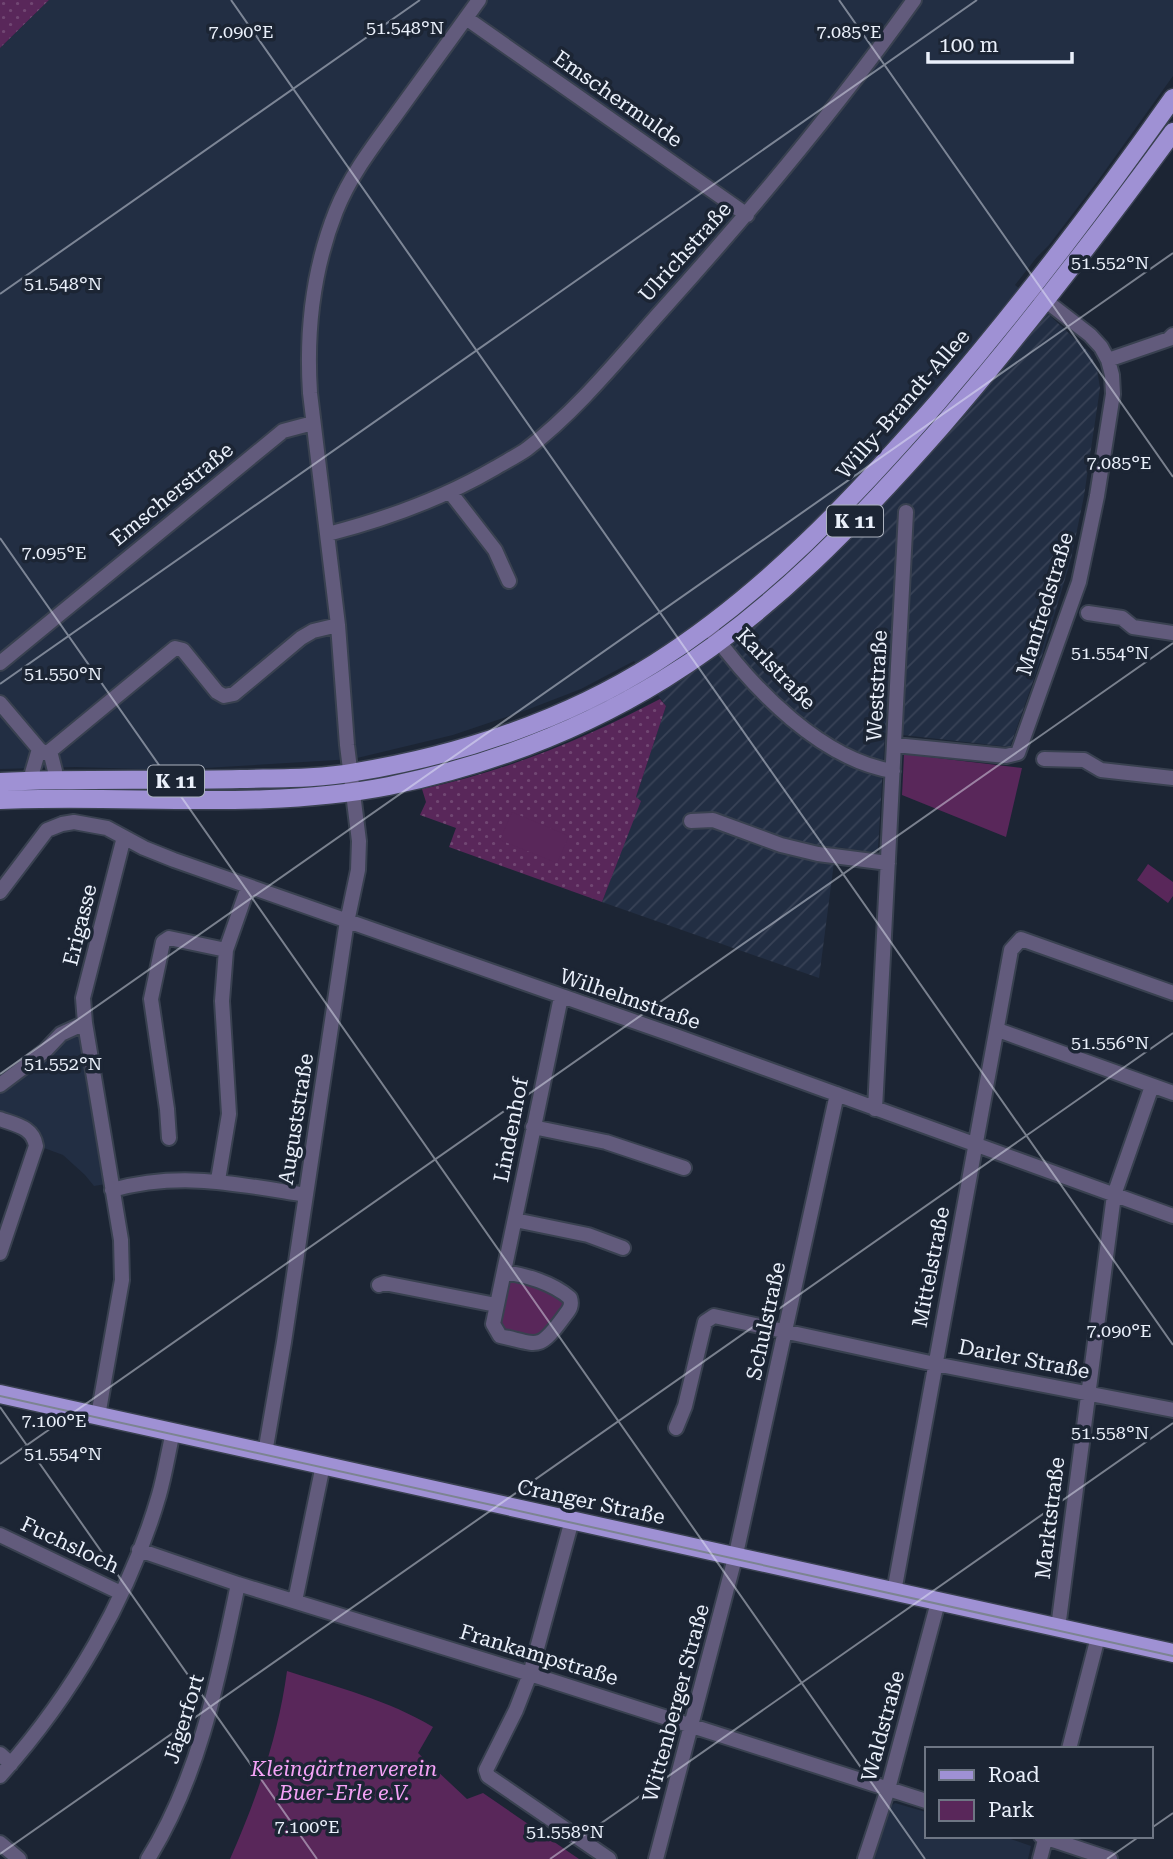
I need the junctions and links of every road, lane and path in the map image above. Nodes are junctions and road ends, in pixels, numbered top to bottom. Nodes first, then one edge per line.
1 (479, 0) edge
2 (915, 0) edge
3 (466, 18) junction
4 (1173, 98) edge
5 (1173, 132) edge
6 (747, 215) junction
7 (1032, 289) junction
8 (1046, 301) junction
9 (1173, 335) edge
10 (1108, 360) junction
11 (313, 423) junction
12 (450, 492) junction
13 (906, 512) dead end
14 (328, 534) junction
15 (509, 581) dead end
16 (1088, 614) dead end
17 (338, 625) junction
18 (708, 626) junction
19 (1173, 633) edge
20 (719, 642) junction
21 (0, 663) edge
22 (0, 704) edge
23 (895, 745) junction
24 (44, 750) junction
25 (1044, 759) dead end
26 (893, 771) junction
27 (352, 773) junction
28 (1173, 778) edge
29 (30, 780) junction
30 (55, 780) junction
31 (0, 782) edge
32 (354, 791) junction
33 (0, 800) edge
34 (691, 821) dead end
35 (124, 837) junction
36 (888, 863) junction
37 (248, 887) junction
38 (0, 892) edge
39 (348, 921) junction
40 (226, 950) junction
41 (1173, 993) edge
42 (561, 997) junction
43 (85, 1023) junction
44 (998, 1030) junction
45 (0, 1085) edge
46 (1152, 1086) junction
47 (1173, 1093) edge
48 (837, 1094) junction
49 (875, 1109) junction
50 (0, 1119) edge
51 (533, 1127) junction
52 (169, 1138) dead end
53 (975, 1146) junction
54 (684, 1167) dead end
55 (218, 1180) junction
56 (112, 1190) junction
57 (306, 1195) junction
58 (1114, 1195) junction
59 (1173, 1216) edge
60 (514, 1220) junction
61 (623, 1248) dead end
62 (1, 1250) edge
63 (504, 1272) junction
64 (379, 1285) dead end
65 (496, 1305) junction
66 (785, 1331) junction
67 (935, 1364) junction
68 (1087, 1393) junction
69 (0, 1394) edge
70 (1173, 1410) edge
71 (98, 1416) junction
72 (676, 1428) dead end
73 (173, 1432) junction
74 (265, 1453) junction
75 (323, 1465) junction
76 (572, 1520) junction
77 (0, 1535) edge
78 (139, 1550) junction
79 (735, 1557) junction
80 (238, 1584) junction
81 (121, 1592) junction
82 (894, 1592) junction
83 (295, 1601) junction
84 (938, 1602) junction
85 (1058, 1628) junction
86 (1098, 1637) junction
87 (1173, 1653) edge
88 (530, 1674) junction
89 (691, 1726) junction
90 (1070, 1747) edge
91 (6, 1759) edge
92 (0, 1776) edge
93 (888, 1789) junction
94 (925, 1801) edge
95 (1044, 1838) edge
96 (1047, 1838) edge
97 (0, 1843) edge
98 (19, 1859) edge
99 (148, 1859) edge
100 (610, 1859) edge
101 (656, 1859) edge
102 (865, 1859) edge
103 (1040, 1859) edge
104 (1110, 1859) edge

1 - 3 street
2 - 6 street, Ulrichstraße
3 - 6 street, Emschermulde
3 - 11 street
4 - 7 main road, Willy-Brandt-Allee / K 11
5 - 8 main road, Willy-Brandt-Allee / K 11
6 - 12 street, Ulrichstraße
7 - 8 street
7 - 18 main road, Willy-Brandt-Allee / K 11
8 - 10 street
8 - 20 main road, Willy-Brandt-Allee / K 11
9 - 10 street
10 - 23 street, Manfredstraße
11 - 14 street
11 - 21 street, Emscherstraße
12 - 14 street, Ulrichstraße
12 - 15 street
13 - 23 street, Weststraße
14 - 17 street
16 - 19 street
17 - 24 street
17 - 27 street
18 - 20 street, Karlstraße
18 - 27 main road, Willy-Brandt-Allee / K 11
20 - 26 street, Karlstraße
20 - 32 main road, Willy-Brandt-Allee / K 11
22 - 24 street
23 - 26 street, Weststraße
24 - 29 street
24 - 30 street
25 - 28 street
26 - 36 street, Weststraße
27 - 30 main road, Willy-Brandt-Allee / K 11
27 - 32 street
29 - 30 main road, Willy-Brandt-Allee / K 11
29 - 31 main road, Willy-Brandt-Allee / K 11
32 - 33 main road, Willy-Brandt-Allee / K 11
32 - 39 street, Auguststraße
34 - 36 street
35 - 37 street, Wilhelmstraße
35 - 38 street, Wilhelmstraße
35 - 43 street, Erigasse
36 - 49 street, Weststraße
37 - 39 street, Wilhelmstraße
37 - 40 street
39 - 42 street, Wilhelmstraße
39 - 57 street, Auguststraße
40 - 52 street
40 - 55 street
41 - 44 street, Mittelstraße
42 - 48 street, Wilhelmstraße
42 - 51 street, Lindenhof
43 - 45 street
43 - 56 street, Erigasse
44 - 46 street
44 - 53 street, Mittelstraße
46 - 47 street
46 - 58 street, Marktstraße
48 - 49 street, Wilhelmstraße
48 - 66 street, Schulstraße
49 - 53 street, Wilhelmstraße
50 - 62 street
51 - 54 street
51 - 60 street, Lindenhof
53 - 58 street, Wilhelmstraße
53 - 67 street, Mittelstraße
55 - 56 street
55 - 57 street
56 - 71 street, Erigasse
57 - 74 street, Auguststraße
58 - 59 street, Wilhelmstraße
58 - 68 street, Marktstraße
60 - 61 street
60 - 63 street, Lindenhof
63 - 65 street, Lindenhof
63 - 65 street, Lindenhof
64 - 65 street
66 - 67 street, Darler Straße
66 - 72 street, Darler Straße
66 - 79 street, Schulstraße
67 - 68 street, Darler Straße
67 - 82 street, Mittelstraße
68 - 70 street, Darler Straße
68 - 85 street, Marktstraße
69 - 71 main road, Cranger Straße
71 - 73 main road, Cranger Straße
73 - 74 main road, Cranger Straße
73 - 78 street
74 - 75 main road, Cranger Straße
75 - 76 main road, Cranger Straße
75 - 83 street
76 - 79 main road, Cranger Straße
76 - 88 street
77 - 81 street, Fuchsloch
78 - 80 street, Frankampstraße
78 - 81 street
79 - 82 main road, Cranger Straße
79 - 89 street, Wittenberger Straße
80 - 83 street, Frankampstraße
80 - 99 street, Jägerfort
81 - 91 street
82 - 84 main road, Cranger Straße
83 - 88 street, Frankampstraße
84 - 85 main road, Cranger Straße
84 - 93 street, Waldstraße
85 - 86 main road, Cranger Straße
86 - 87 main road, Cranger Straße
86 - 90 street
88 - 89 street, Frankampstraße
88 - 100 street
89 - 93 street, Frankampstraße
89 - 101 street, Wittenberger Straße
91 - 92 street
93 - 94 street, Frankampstraße
93 - 102 street, Waldstraße
95 - 103 street
96 - 104 street
97 - 98 street

